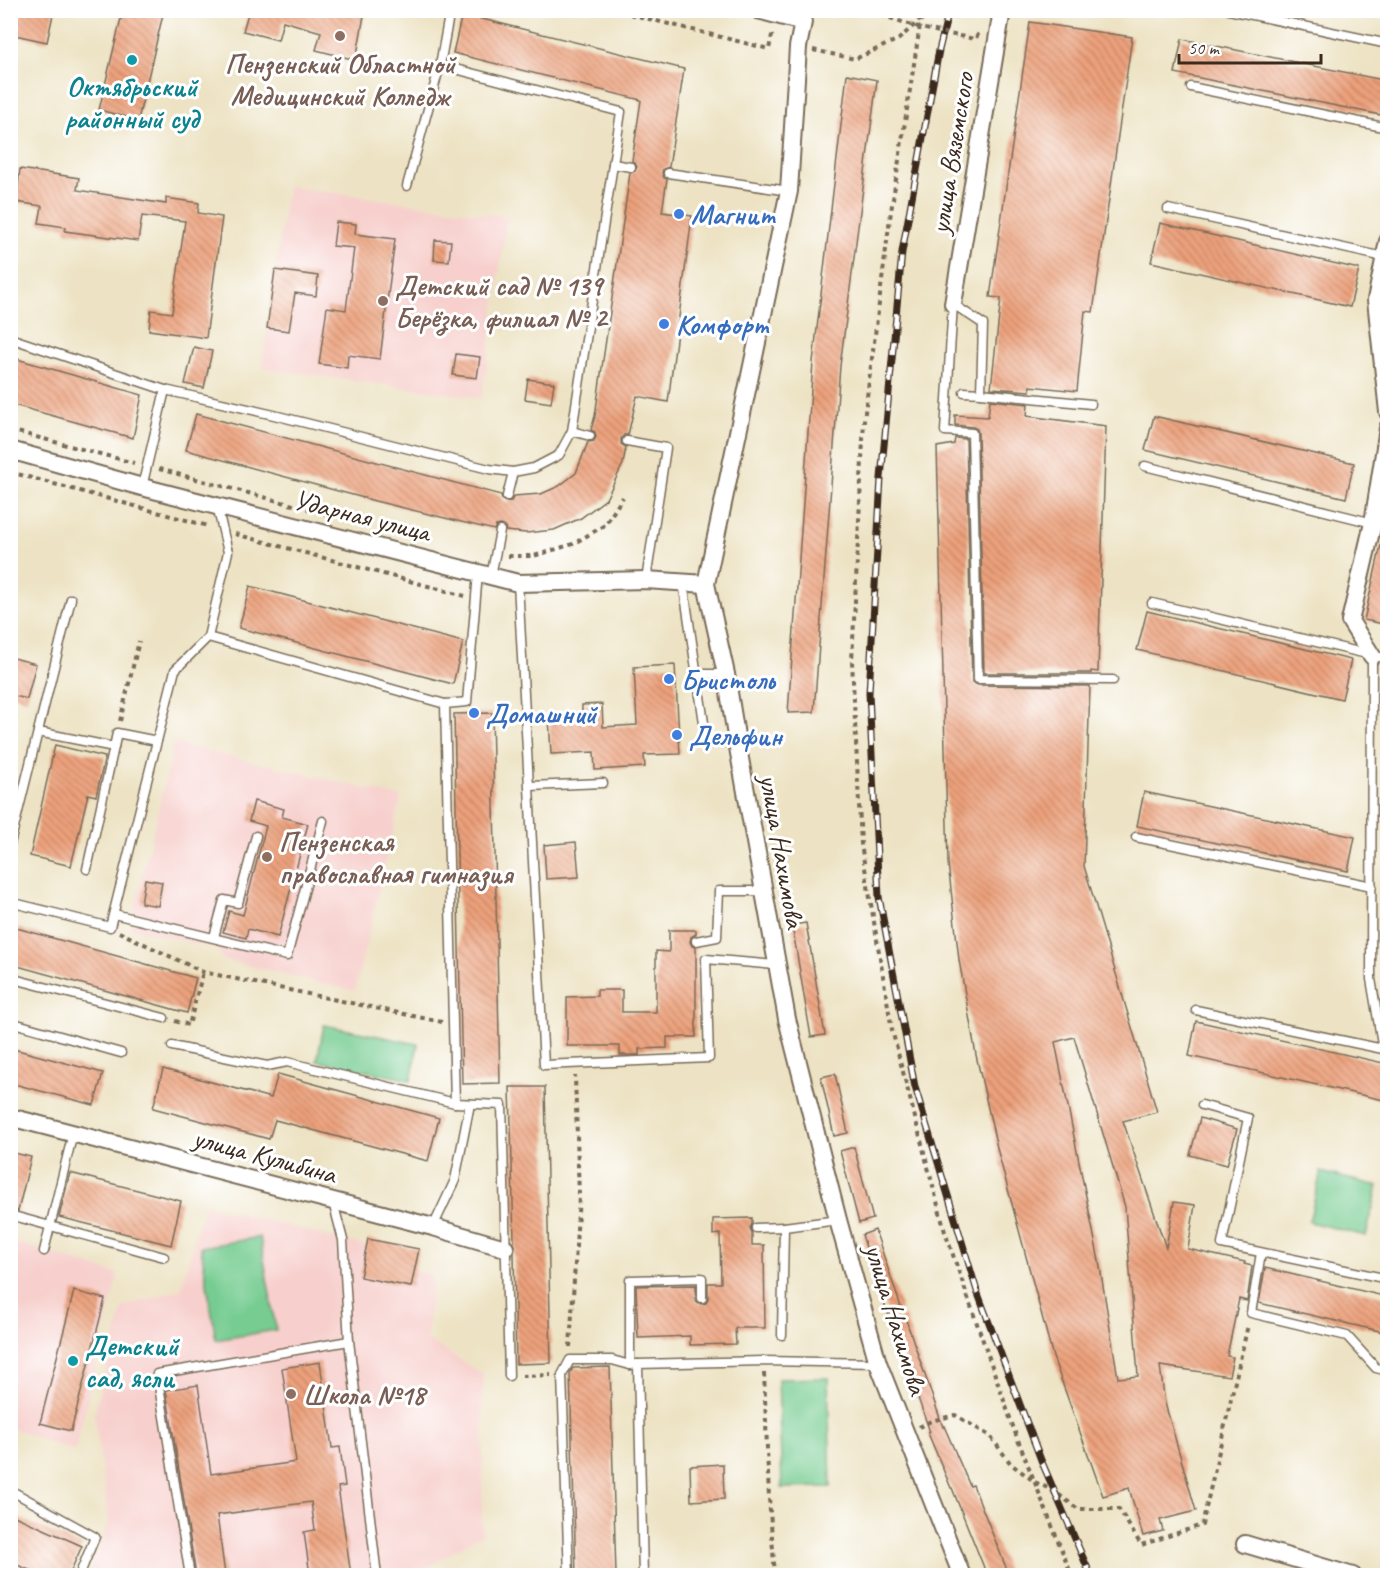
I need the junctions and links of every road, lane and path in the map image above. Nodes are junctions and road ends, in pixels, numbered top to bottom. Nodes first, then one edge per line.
1 (450, 10) edge
2 (613, 10) edge
3 (758, 10) edge
4 (864, 10) edge
5 (923, 10) edge
6 (975, 10) edge
7 (1002, 10) edge
8 (1229, 10) edge
9 (805, 16) edge
10 (921, 19) junction
11 (982, 29) dead end
12 (1388, 44) edge
13 (798, 46) junction
14 (769, 49) dead end
15 (440, 65) junction
16 (1191, 87) dead end
17 (1388, 128) edge
18 (612, 164) junction
19 (631, 167) dead end
20 (668, 173) dead end
21 (407, 186) dead end
22 (789, 191) junction
23 (1168, 208) dead end
24 (1386, 249) edge
25 (953, 304) junction
26 (10, 339) edge
27 (165, 390) junction
28 (964, 392) dead end
29 (981, 393) junction
30 (1091, 404) dead end
31 (1388, 412) edge
32 (1388, 428) edge
33 (10, 430) edge
34 (572, 432) junction
35 (590, 436) dead end
36 (627, 441) dead end
37 (10, 450) edge
38 (147, 466) junction
39 (1145, 466) dead end
40 (10, 472) edge
41 (513, 472) junction
42 (142, 487) junction
43 (507, 496) dead end
44 (623, 497) dead end
45 (217, 506) junction
46 (339, 517) dead end
47 (1372, 523) junction
48 (222, 530) junction
49 (500, 531) dead end
50 (495, 556) junction
51 (484, 574) junction
52 (646, 580) junction
53 (683, 582) junction
54 (518, 583) junction
55 (706, 584) junction
56 (71, 599) dead end
57 (475, 599) junction
58 (1152, 603) dead end
59 (208, 637) junction
60 (139, 641) dead end
61 (1380, 658) edge
62 (697, 674) junction
63 (726, 674) junction
64 (1113, 680) dead end
65 (445, 704) junction
66 (38, 732) junction
67 (117, 733) junction
68 (157, 741) junction
69 (736, 742) junction
70 (114, 747) junction
71 (603, 783) dead end
72 (530, 786) junction
73 (322, 820) dead end
74 (256, 836) dead end
75 (1136, 837) dead end
76 (10, 844) edge
77 (87, 869) dead end
78 (1372, 886) junction
79 (764, 891) junction
80 (10, 902) edge
81 (114, 914) junction
82 (110, 927) junction
83 (214, 937) junction
84 (696, 940) dead end
85 (776, 965) junction
86 (203, 972) junction
87 (10, 978) edge
88 (1196, 1010) dead end
89 (164, 1018) joint
90 (10, 1022) edge
91 (453, 1024) junction
92 (172, 1046) dead end
93 (1385, 1050) edge
94 (121, 1053) dead end
95 (575, 1064) junction
96 (454, 1103) junction
97 (470, 1104) junction
98 (1203, 1105) dead end
99 (10, 1117) edge
100 (73, 1133) junction
101 (333, 1201) junction
102 (10, 1215) edge
103 (838, 1220) junction
104 (50, 1226) junction
105 (432, 1227) junction
106 (784, 1227) junction
107 (756, 1228) dead end
108 (505, 1248) junction
109 (44, 1251) dead end
110 (1261, 1253) junction
111 (164, 1257) dead end
112 (1388, 1280) edge
113 (702, 1298) dead end
114 (1251, 1313) junction
115 (782, 1335) dead end
116 (349, 1341) junction
117 (570, 1360) junction
118 (763, 1361) junction
119 (878, 1363) junction
120 (634, 1364) junction
121 (1388, 1371) edge
122 (562, 1375) junction
123 (509, 1376) joint
124 (905, 1434) junction
125 (1035, 1482) junction
126 (10, 1490) edge
127 (1245, 1544) dead end
128 (80, 1575) edge
129 (190, 1575) edge
130 (377, 1575) edge
131 (569, 1575) edge
132 (643, 1575) edge
133 (775, 1575) edge
134 (962, 1575) edge
135 (1072, 1575) edge
136 (1353, 1575) edge

1 - 15 lane
2 - 14 path
3 - 9 street
4 - 11 path, bridge
5 - 10 path
6 - 10 path
7 - 25 street, улица Вяземского
8 - 12 lane
9 - 13 street, улица Нахимова
10 - 13 path
10 - 125 path
13 - 22 street, улица Нахимова
15 - 18 lane
15 - 21 lane
16 - 17 lane
18 - 19 lane
18 - 34 lane
20 - 22 lane
22 - 55 street, улица Нахимова
23 - 24 lane
24 - 31 street
25 - 29 lane
25 - 64 lane
26 - 27 lane
27 - 38 lane
27 - 41 lane
28 - 29 lane
29 - 30 lane
32 - 47 street
33 - 38 path
34 - 35 lane
34 - 41 lane
36 - 52 lane
37 - 42 street, Ударная улица
38 - 42 lane
38 - 46 path
39 - 47 lane
40 - 48 path
41 - 43 lane
42 - 45 street, Ударная улица
44 - 50 path
45 - 48 lane
45 - 51 street, Ударная улица
47 - 61 street
48 - 57 path
48 - 59 lane
49 - 50 lane
50 - 51 lane
51 - 54 street, Ударная улица
51 - 57 lane
52 - 53 street, Ударная улица
52 - 54 street, Ударная улица
53 - 55 street, Ударная улица
53 - 62 lane
54 - 72 lane
55 - 63 street, улица Нахимова
56 - 66 lane
57 - 65 lane
58 - 61 lane
59 - 65 lane
59 - 68 lane
60 - 67 path
61 - 78 lane
62 - 63 lane
62 - 69 lane
63 - 69 street, улица Нахимова
65 - 91 lane
66 - 70 lane
66 - 76 lane
67 - 68 lane
67 - 70 lane
68 - 81 lane
69 - 79 street, улица Нахимова
70 - 77 lane
71 - 72 lane
72 - 95 lane
73 - 83 lane
74 - 83 lane
75 - 78 lane
78 - 93 lane
79 - 84 lane
79 - 85 street, улица Нахимова
80 - 82 lane
81 - 82 lane
81 - 83 lane
82 - 86 path
85 - 95 lane
85 - 103 street, улица Нахимова
86 - 89 path
86 - 91 path
87 - 89 lane
88 - 93 lane
90 - 94 lane
91 - 96 lane
92 - 96 lane
95 - 117 path
96 - 97 lane
97 - 105 lane
97 - 108 lane
98 - 110 lane
99 - 100 street, улица Кулибина
100 - 101 street, улица Кулибина
100 - 104 lane
101 - 105 street, улица Кулибина
101 - 116 lane
102 - 104 lane
103 - 106 lane
103 - 119 street, улица Нахимова
104 - 109 lane
104 - 111 lane
105 - 108 street, улица Кулибина
106 - 107 lane
106 - 115 lane
108 - 123 lane
110 - 112 lane
110 - 114 lane
113 - 120 lane
114 - 121 lane
114 - 125 path
116 - 129 lane
116 - 130 lane
117 - 120 lane
117 - 122 lane
118 - 119 lane
118 - 120 lane
118 - 133 path
119 - 124 street, улица Нахимова
120 - 132 lane
122 - 123 path
122 - 131 lane
124 - 125 path
124 - 134 street, улица Нахимова
125 - 135 path
126 - 128 lane
127 - 136 street

